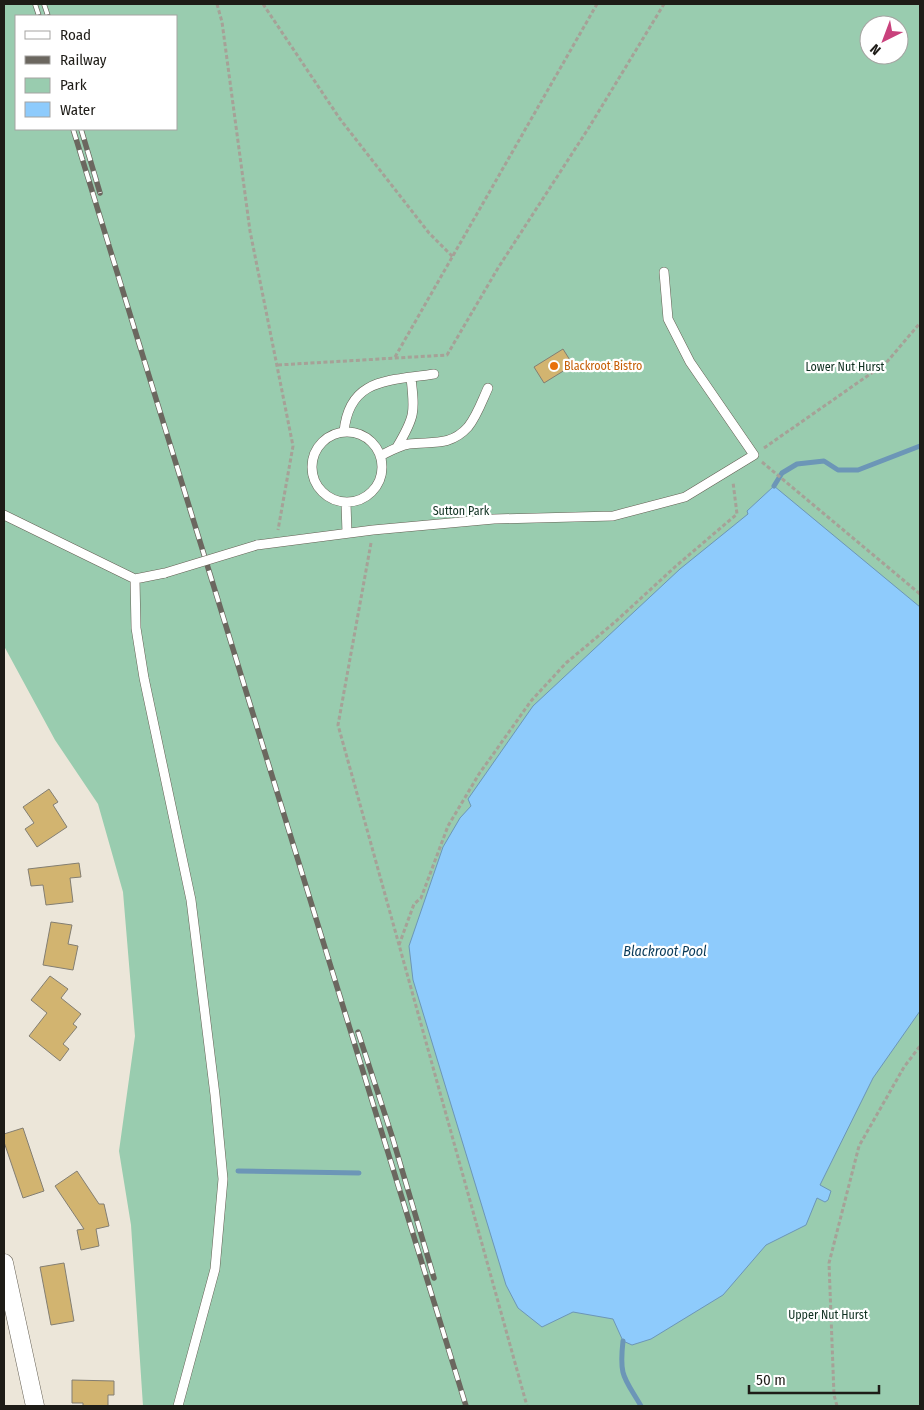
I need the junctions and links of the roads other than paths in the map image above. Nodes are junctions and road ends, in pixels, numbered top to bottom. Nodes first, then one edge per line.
1 (664, 272) dead end
2 (434, 374) dead end
3 (411, 378) junction
4 (488, 388) dead end
5 (344, 432) junction
6 (397, 447) junction
7 (380, 456) junction
8 (346, 503) junction
9 (4, 515) edge
10 (347, 533) junction
11 (135, 579) junction
12 (4, 1263) edge
13 (35, 1406) edge
14 (178, 1406) edge

1 - 10 lane
2 - 3 lane
3 - 5 lane
3 - 6 lane
4 - 6 lane
5 - 7 lane
5 - 8 lane
6 - 7 lane
7 - 8 lane
8 - 10 lane
9 - 11 lane
10 - 11 lane, bridge
11 - 14 lane
12 - 13 street

